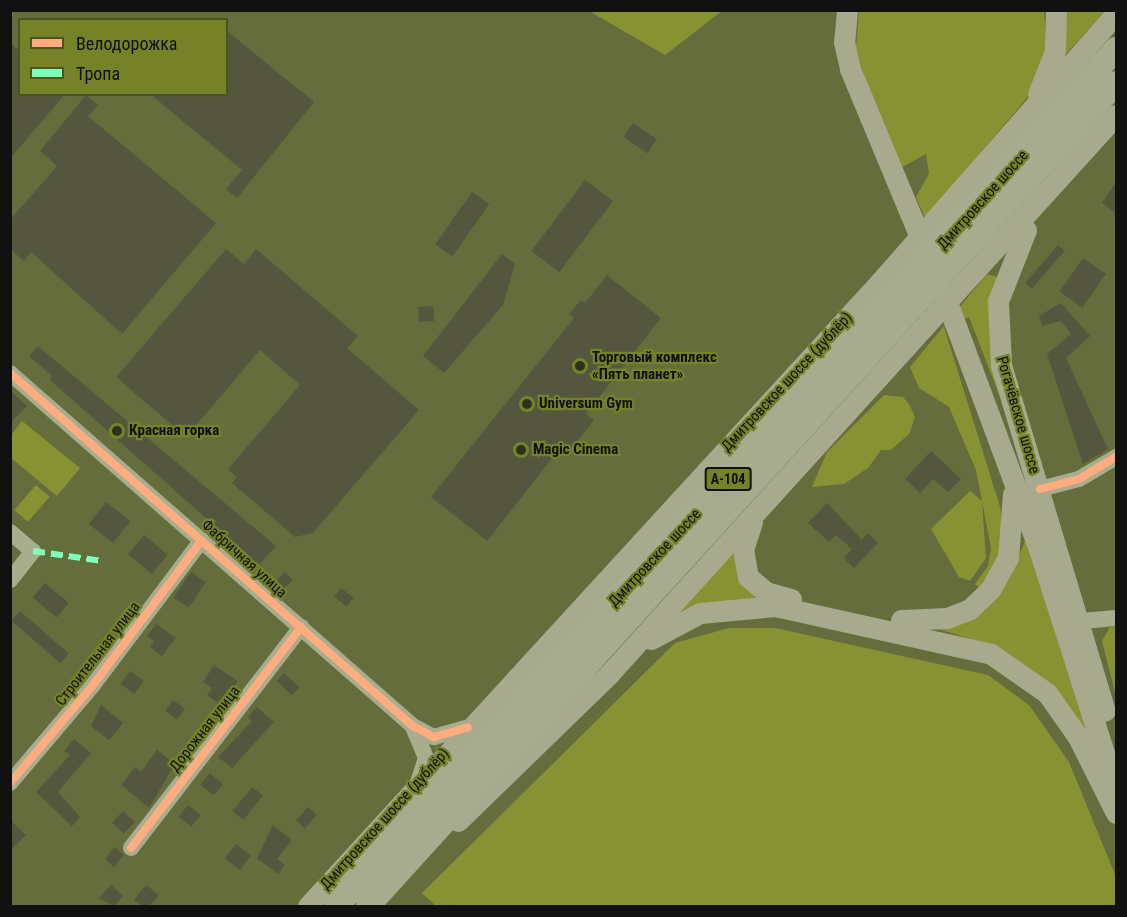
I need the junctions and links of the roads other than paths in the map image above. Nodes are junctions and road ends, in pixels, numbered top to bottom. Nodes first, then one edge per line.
1 (847, 10) edge
2 (1056, 10) edge
3 (1116, 14) edge
4 (1116, 49) edge
5 (1116, 83) edge
6 (1116, 115) edge
7 (1026, 119) junction
8 (1057, 184) junction
9 (10, 373) edge
10 (1116, 457) edge
11 (1011, 473) junction
12 (1040, 489) junction
13 (764, 504) junction
14 (10, 532) edge
15 (202, 540) junction
16 (10, 580) edge
17 (1116, 618) edge
18 (1082, 621) junction
19 (301, 627) junction
20 (609, 674) junction
21 (413, 726) junction
22 (468, 727) junction
23 (1116, 759) edge
24 (418, 782) junction
25 (10, 783) edge
26 (1116, 791) edge
27 (1116, 813) edge
28 (131, 848) dead end
29 (376, 898) edge
30 (308, 906) edge
31 (337, 906) edge

1 - 11 main road
2 - 7 main road
3 - 7 main road, Дмитровское шоссе (дублёр)
4 - 31 highway, Дмитровское шоссе / А-104
5 - 29 highway, Дмитровское шоссе / А-104
6 - 8 main road
7 - 22 main road, Дмитровское шоссе (дублёр)
8 - 12 main road, Рогачёвское шоссе
8 - 13 main road
9 - 15 street, Фабричная улица
10 - 12 street
11 - 13 main road
11 - 26 main road
12 - 18 main road, Рогачёвское шоссе
13 - 20 main road
14 - 16 street
15 - 19 street, Фабричная улица
15 - 25 street, Строительная улица
17 - 18 street
18 - 23 main road, Рогачёвское шоссе
19 - 21 street, Фабричная улица
19 - 28 street, Дорожная улица
20 - 27 main road
20 - 29 main road
21 - 22 street, Фабричная улица
21 - 24 street, Фабричная улица
22 - 24 main road, Дмитровское шоссе (дублёр)
24 - 30 main road, Дмитровское шоссе (дублёр)

